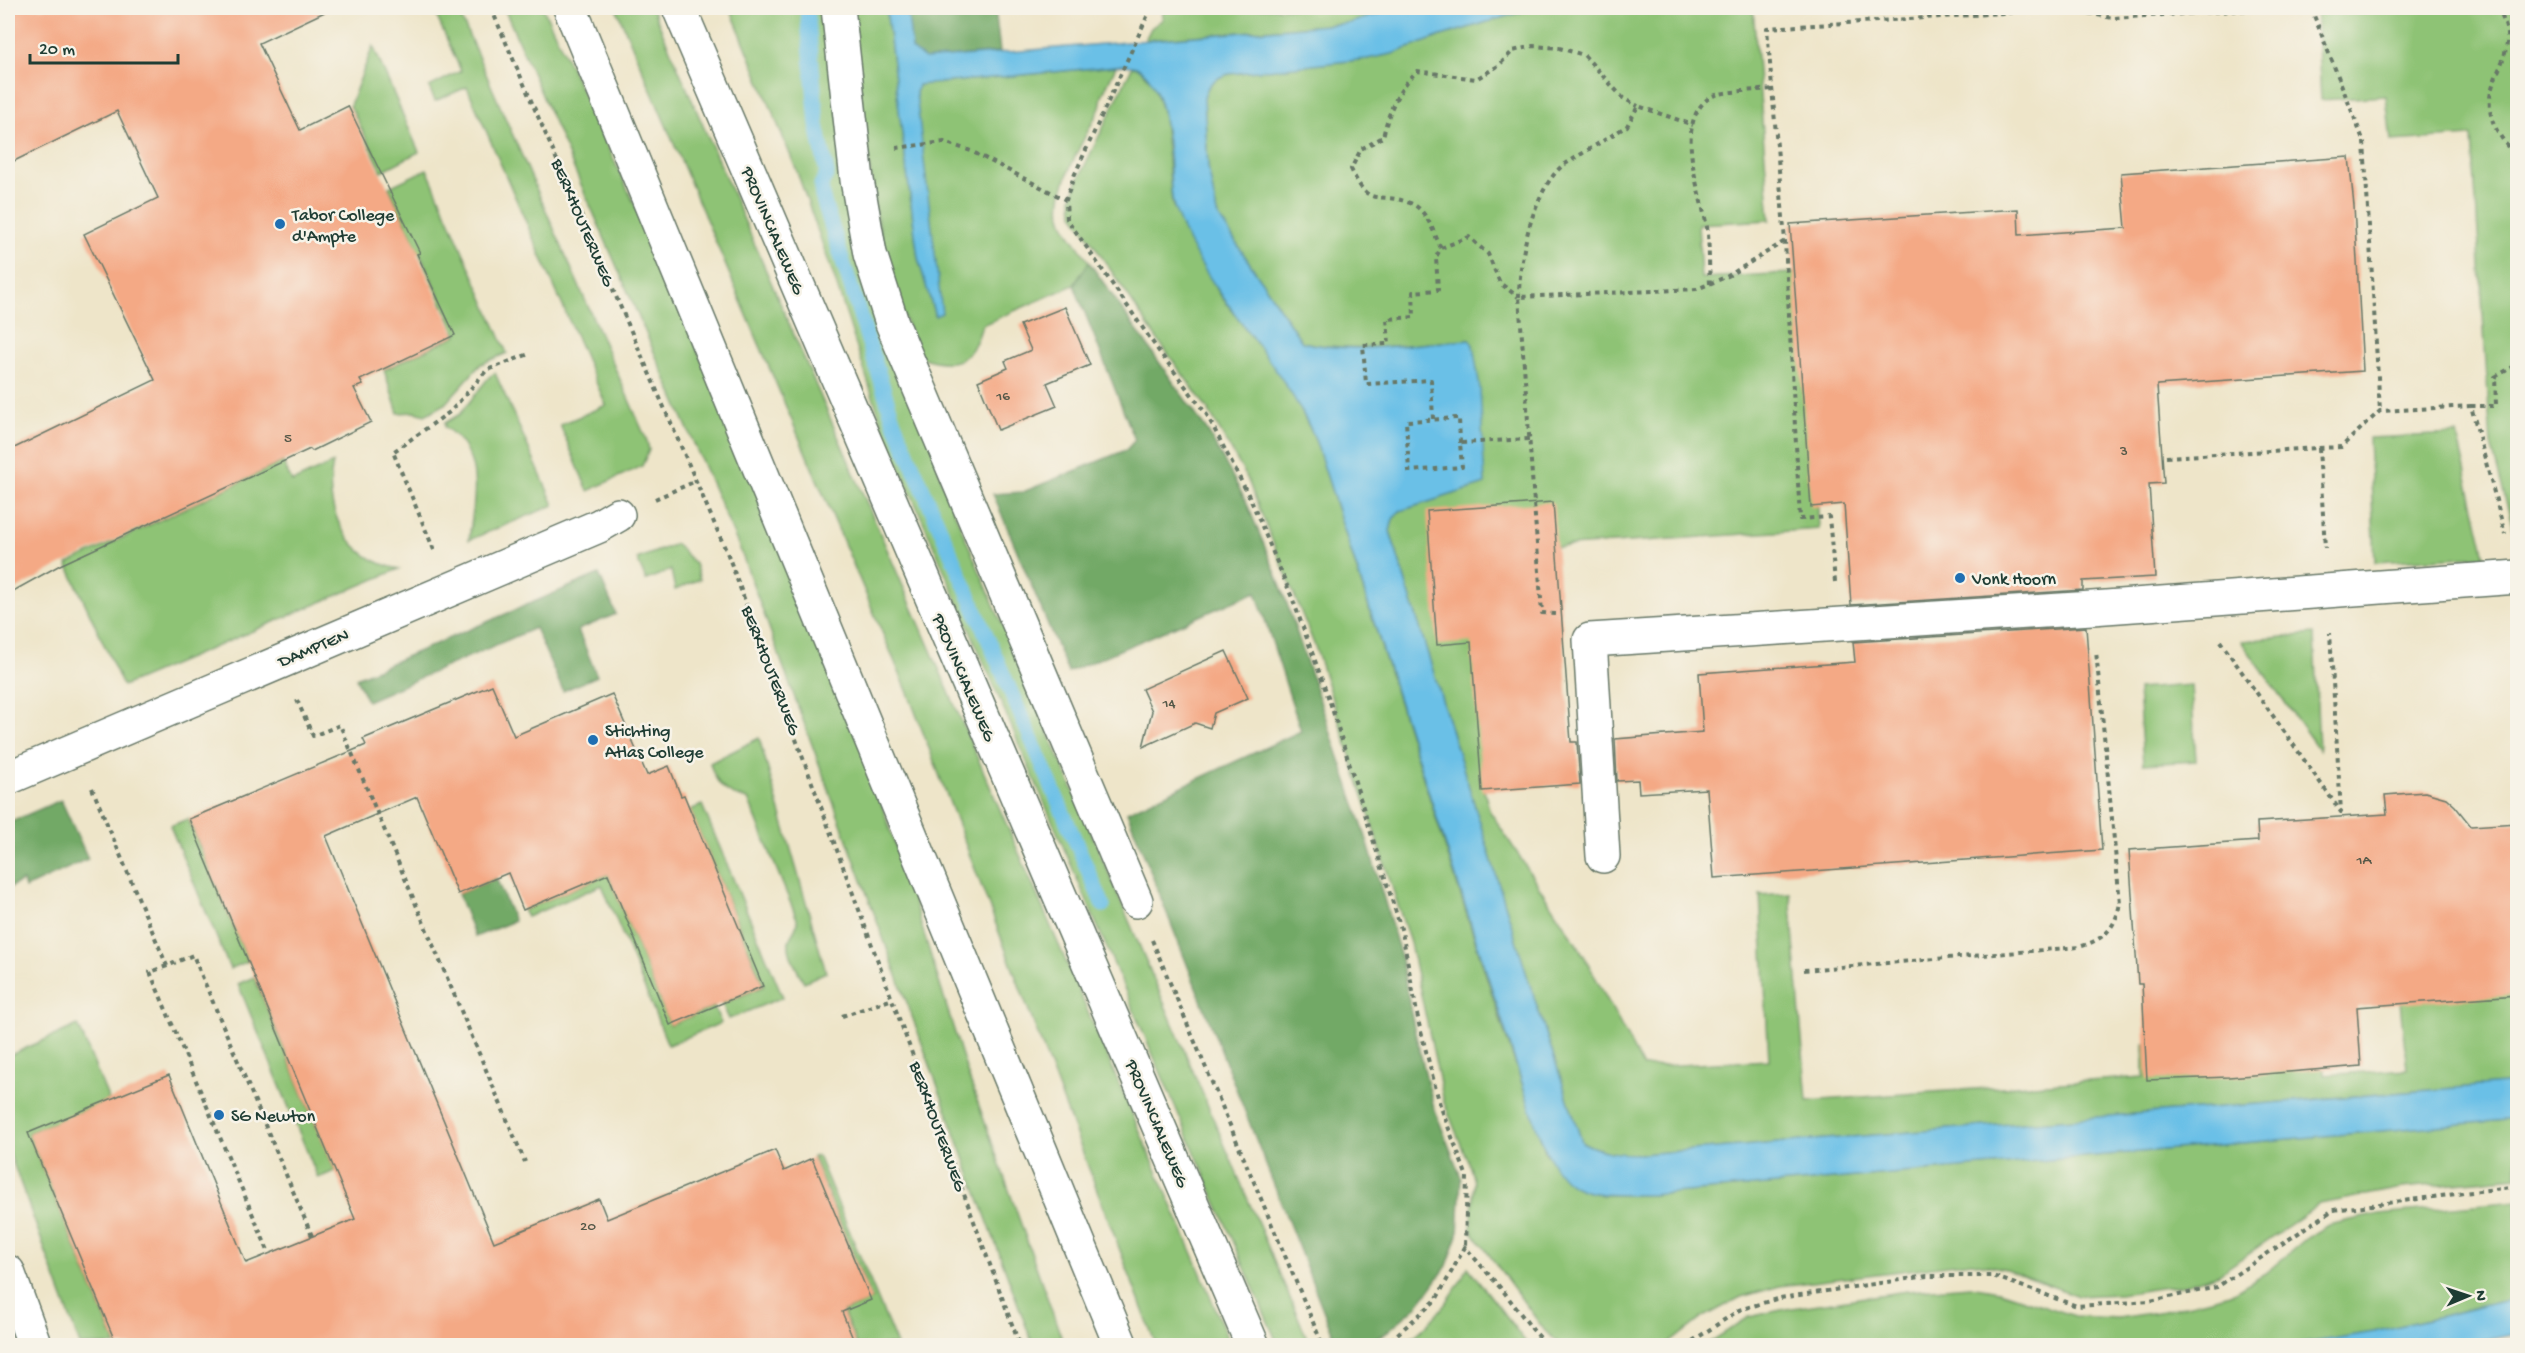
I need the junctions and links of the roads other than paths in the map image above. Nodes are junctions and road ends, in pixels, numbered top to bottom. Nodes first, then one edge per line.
1 (570, 8) edge
2 (679, 8) edge
3 (838, 8) edge
4 (618, 515) dead end
5 (2517, 577) edge
6 (8, 778) edge
7 (1603, 856) dead end
8 (1136, 901) road end
9 (8, 1272) edge
10 (35, 1346) edge
11 (1121, 1346) edge
12 (1253, 1346) edge

1 - 11 main road
2 - 12 main road, PROVINCIALEWEG
3 - 8 main road
4 - 6 main road, DAMPTEN
5 - 7 main road
9 - 10 main road

